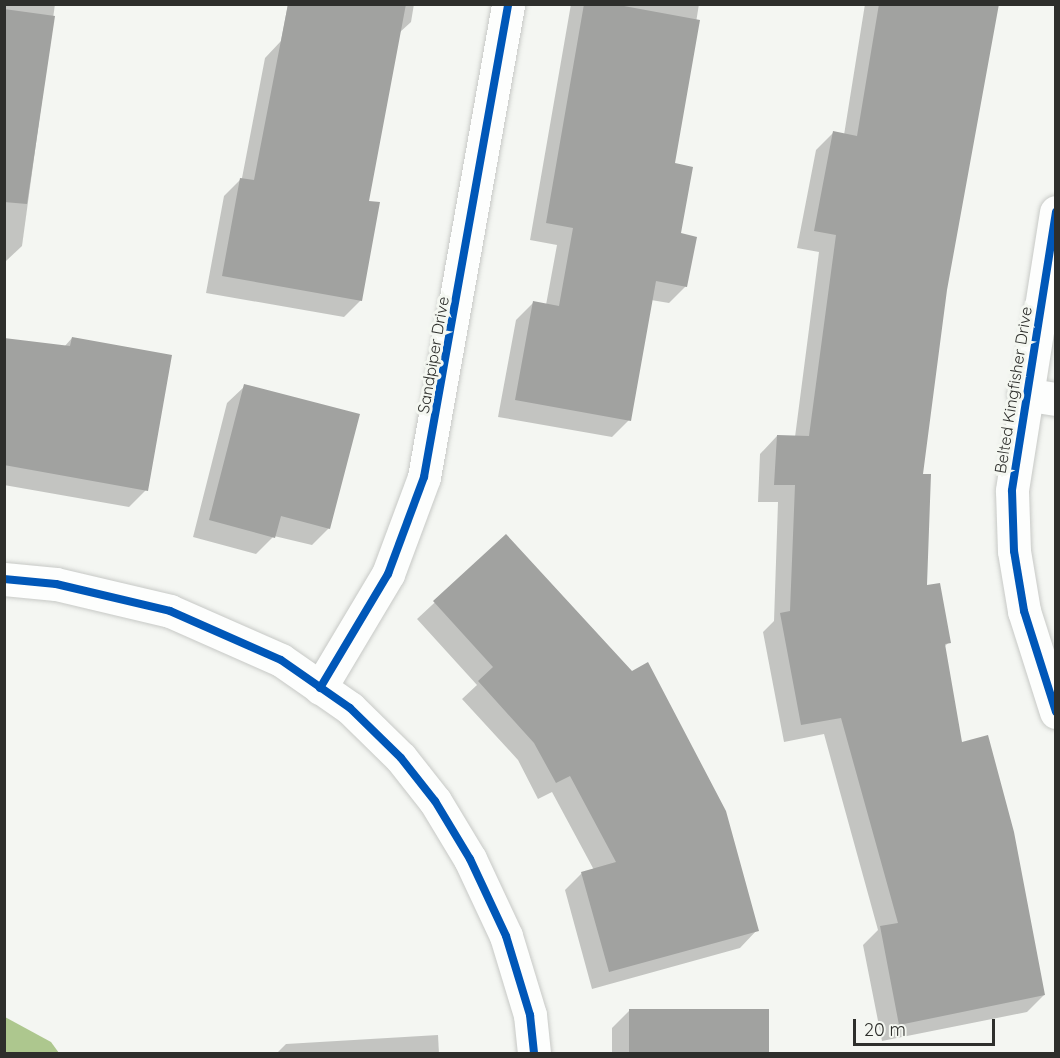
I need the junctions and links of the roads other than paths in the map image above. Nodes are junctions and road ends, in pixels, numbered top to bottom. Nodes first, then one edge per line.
1 (508, 4) edge
2 (1056, 212) edge
3 (1040, 397) edge
4 (4, 579) edge
5 (320, 688) junction
6 (1056, 712) edge
7 (534, 1053) edge

1 - 5 street, Sandpiper Drive
2 - 3 street, Belted Kingfisher Drive
3 - 6 street, Belted Kingfisher Drive
4 - 5 street
5 - 7 street

